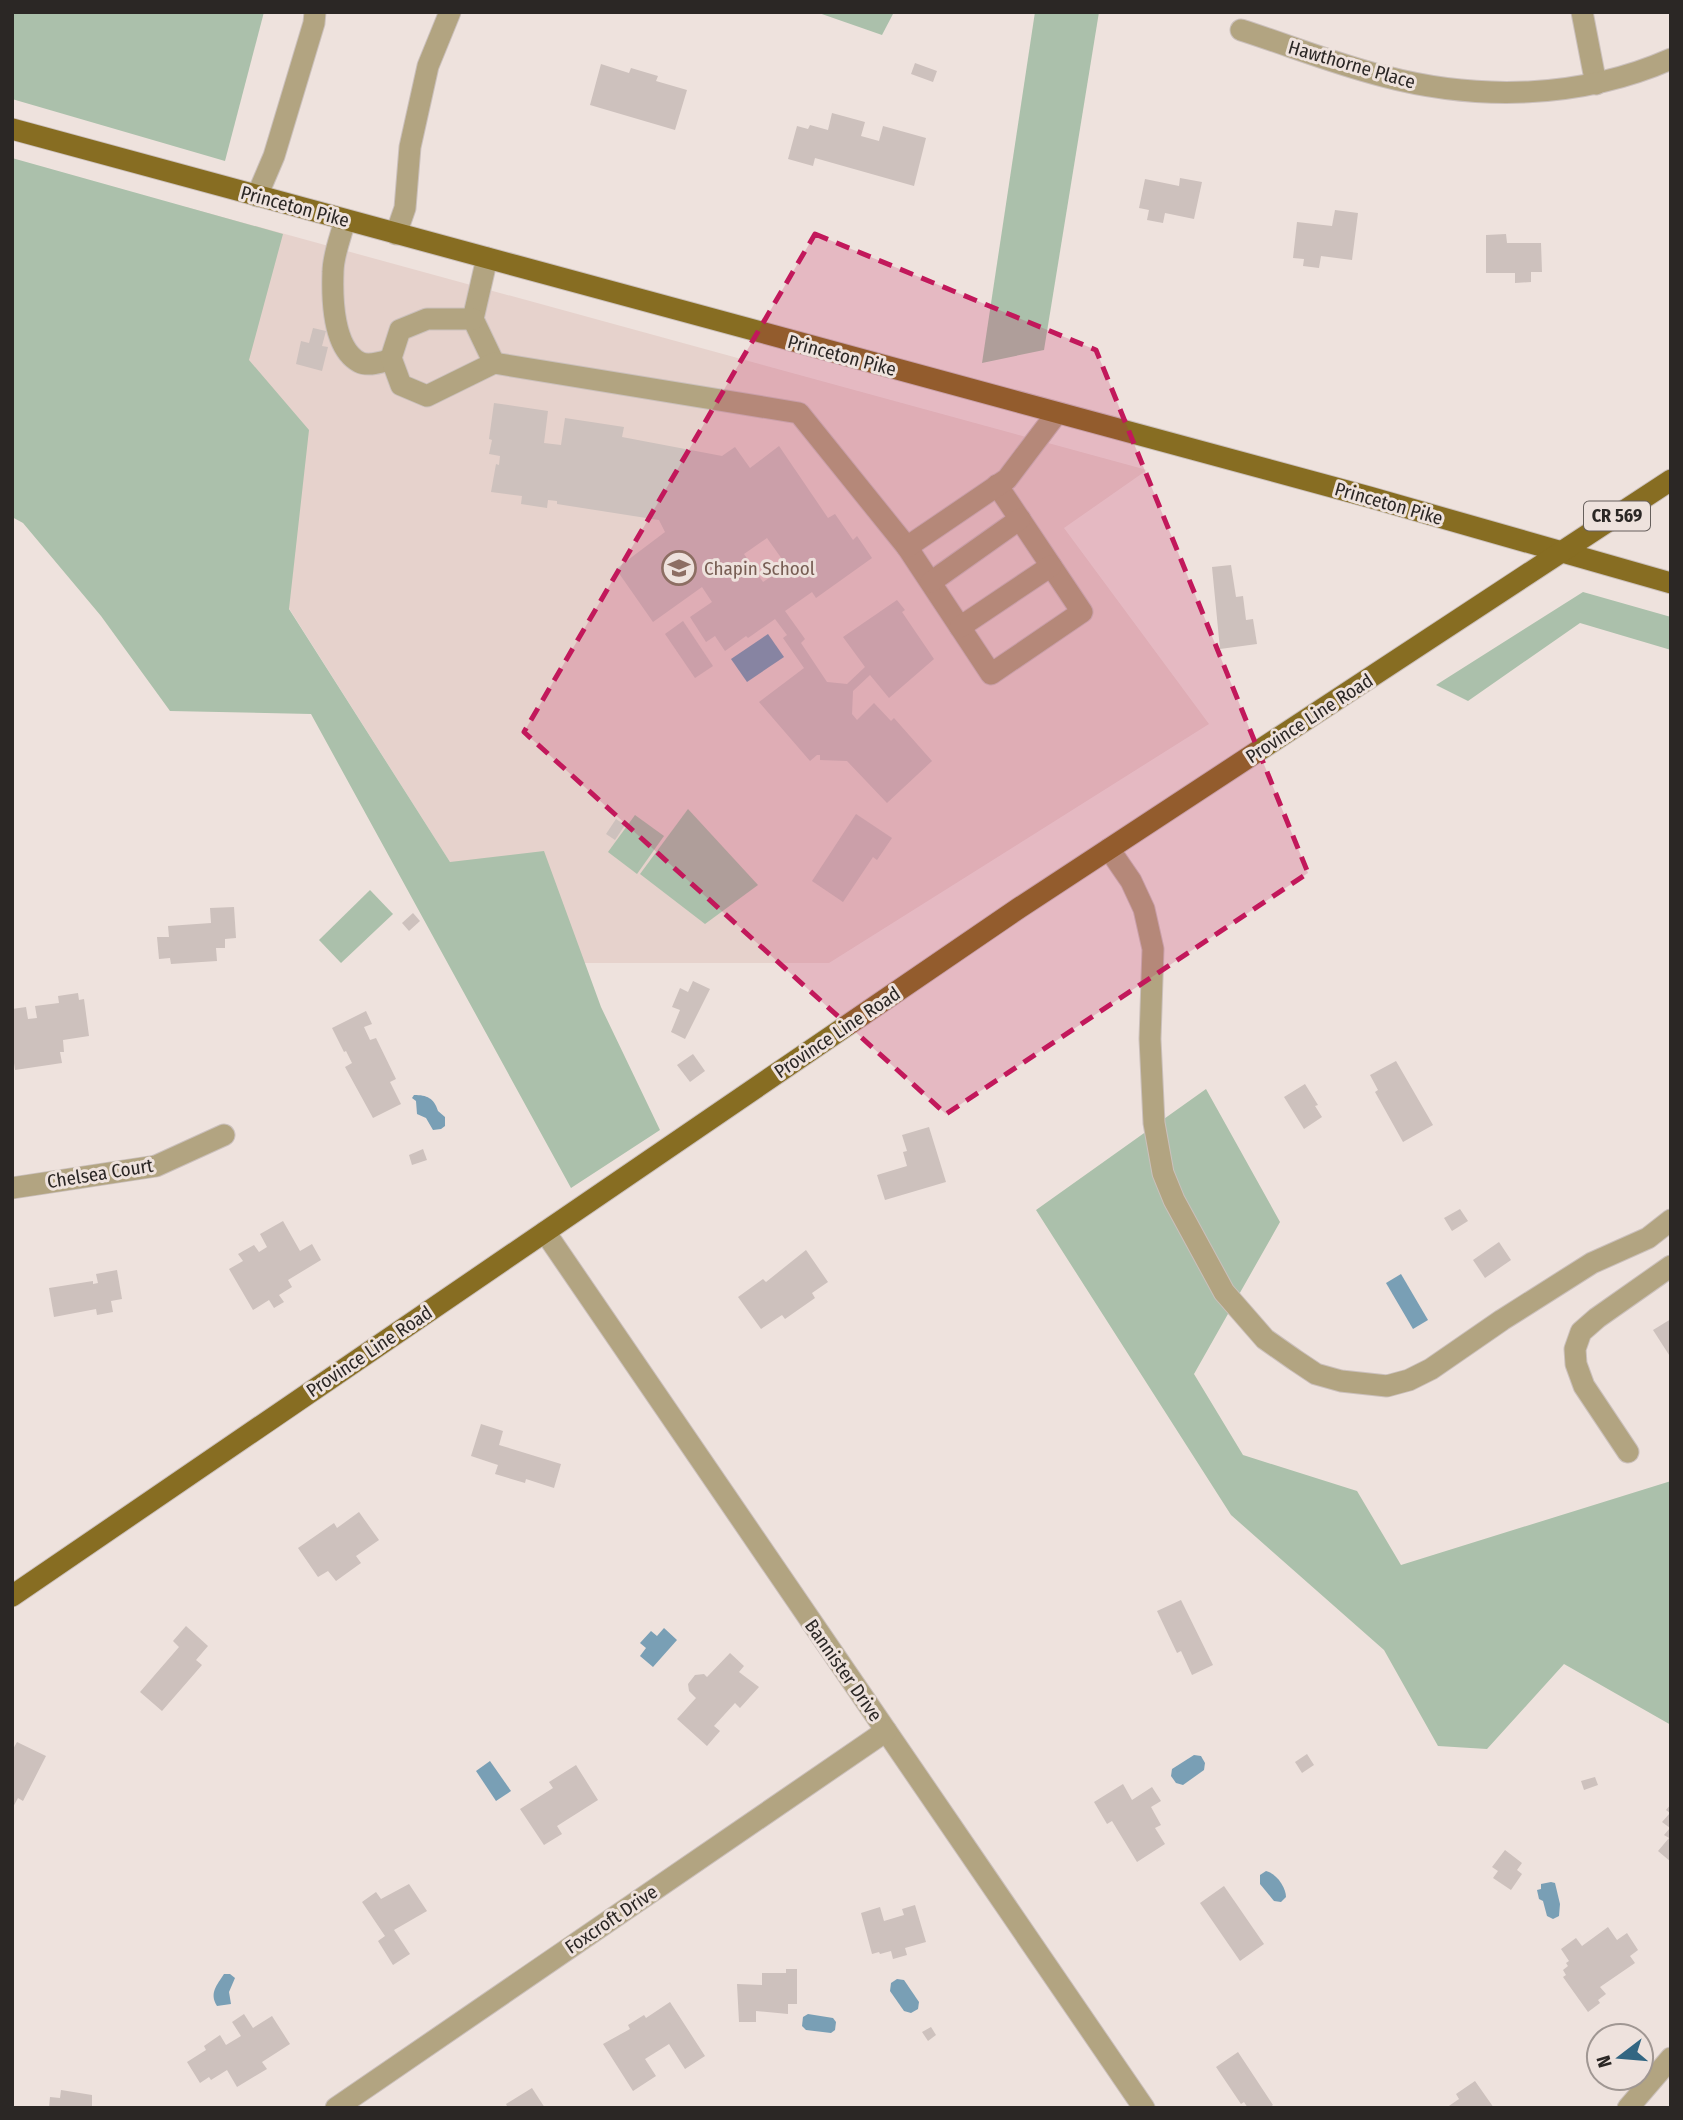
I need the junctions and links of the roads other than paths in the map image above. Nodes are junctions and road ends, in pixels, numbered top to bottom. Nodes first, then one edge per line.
1 (315, 12) edge
2 (450, 12) edge
3 (1582, 12) edge
4 (1241, 30) dead end
5 (1671, 59) edge
6 (1596, 84) junction
7 (12, 130) edge
8 (257, 196) junction
9 (345, 220) junction
10 (396, 234) junction
11 (487, 258) junction
12 (472, 319) junction
13 (391, 359) junction
14 (494, 363) junction
15 (1057, 413) junction
16 (1671, 480) edge
17 (997, 485) junction
18 (1020, 519) junction
19 (907, 547) junction
20 (1562, 552) junction
21 (1051, 566) junction
22 (930, 582) junction
23 (1671, 583) edge
24 (960, 627) junction
25 (1109, 849) junction
26 (225, 1135) dead end
27 (12, 1188) edge
28 (1671, 1220) edge
29 (545, 1233) junction
30 (1671, 1266) edge
31 (1628, 1452) dead end
32 (12, 1596) edge
33 (886, 1731) junction
34 (1671, 2058) edge
35 (336, 2108) edge
36 (1144, 2108) edge
37 (1628, 2108) edge

1 - 8 street
2 - 10 street
3 - 6 street
4 - 6 street, Hawthorne Place
5 - 6 street, Hawthorne Place
7 - 8 main road, Princeton Pike
8 - 9 main road, Princeton Pike
9 - 10 main road, Princeton Pike
9 - 13 street
10 - 11 main road, Princeton Pike
11 - 12 street
11 - 15 main road, Princeton Pike
12 - 13 street
12 - 14 street
13 - 14 street
14 - 19 street
15 - 17 street
15 - 20 main road, Princeton Pike
16 - 20 main road, Province Line Road / CR 569
17 - 18 street
17 - 19 street
18 - 21 street
18 - 22 street
19 - 22 street
20 - 23 main road, Princeton Pike / CR 569
20 - 25 main road, Province Line Road
21 - 24 street
21 - 24 street
22 - 24 street
25 - 28 street
25 - 29 main road, Province Line Road
26 - 27 street, Chelsea Court
29 - 32 main road, Province Line Road
29 - 33 street, Bannister Drive
30 - 31 street
33 - 35 street, Foxcroft Drive
33 - 36 street, Bannister Drive
34 - 37 street

